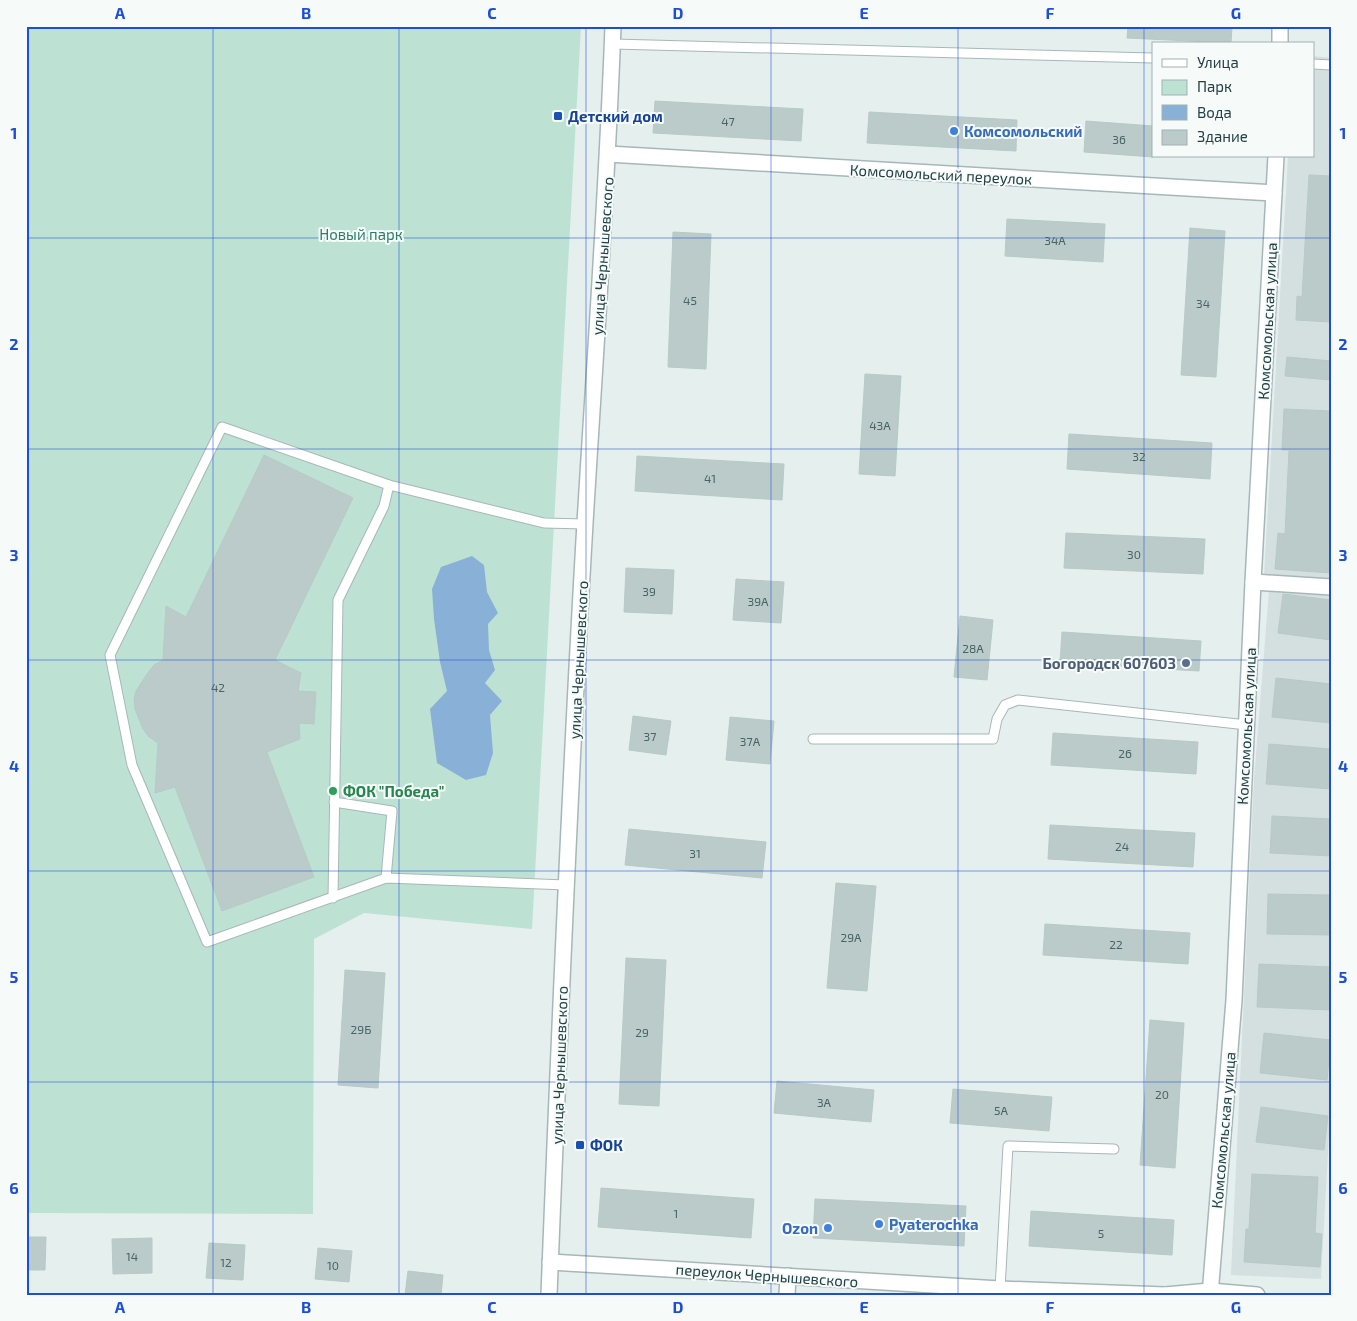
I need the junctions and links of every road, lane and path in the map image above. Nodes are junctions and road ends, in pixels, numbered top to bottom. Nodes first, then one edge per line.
1 (613, 26) edge
2 (1280, 26) edge
3 (1280, 42) edge
4 (613, 44) junction
5 (1152, 58) edge
6 (1314, 64) edge
7 (1331, 65) edge
8 (608, 154) junction
9 (1276, 158) edge
10 (1274, 193) junction
11 (389, 485) junction
12 (585, 524) junction
13 (1253, 582) junction
14 (1331, 588) edge
15 (1246, 724) junction
16 (813, 739) dead end
17 (334, 802) junction
18 (386, 878) junction
19 (566, 885) junction
20 (333, 898) junction
21 (1114, 1149) dead end
22 (550, 1262) junction
23 (788, 1276) junction
24 (1000, 1292) edge
25 (1210, 1293) edge
26 (549, 1295) edge
27 (787, 1295) edge
28 (1165, 1295) edge
29 (1257, 1295) edge

1 - 4 street, улица Чернышевского
2 - 3 street
4 - 5 lane
4 - 8 street, улица Чернышевского
6 - 7 lane
8 - 10 street, Комсомольский переулок
8 - 12 street, улица Чернышевского
9 - 10 street, Комсомольская улица
10 - 13 street, Комсомольская улица
11 - 12 lane
11 - 17 lane
11 - 20 lane
12 - 19 street, улица Чернышевского
13 - 14 street
13 - 15 street, Комсомольская улица
15 - 16 lane
15 - 25 street, Комсомольская улица
17 - 18 lane
17 - 20 lane
18 - 19 lane
18 - 20 lane
19 - 22 street, улица Чернышевского
21 - 24 lane
22 - 23 street, переулок Чернышевского
22 - 26 street, улица Чернышевского
23 - 24 street, переулок Чернышевского
23 - 27 street
24 - 28 street, переулок Чернышевского
25 - 28 street, переулок Чернышевского
25 - 29 street, переулок Чернышевского

